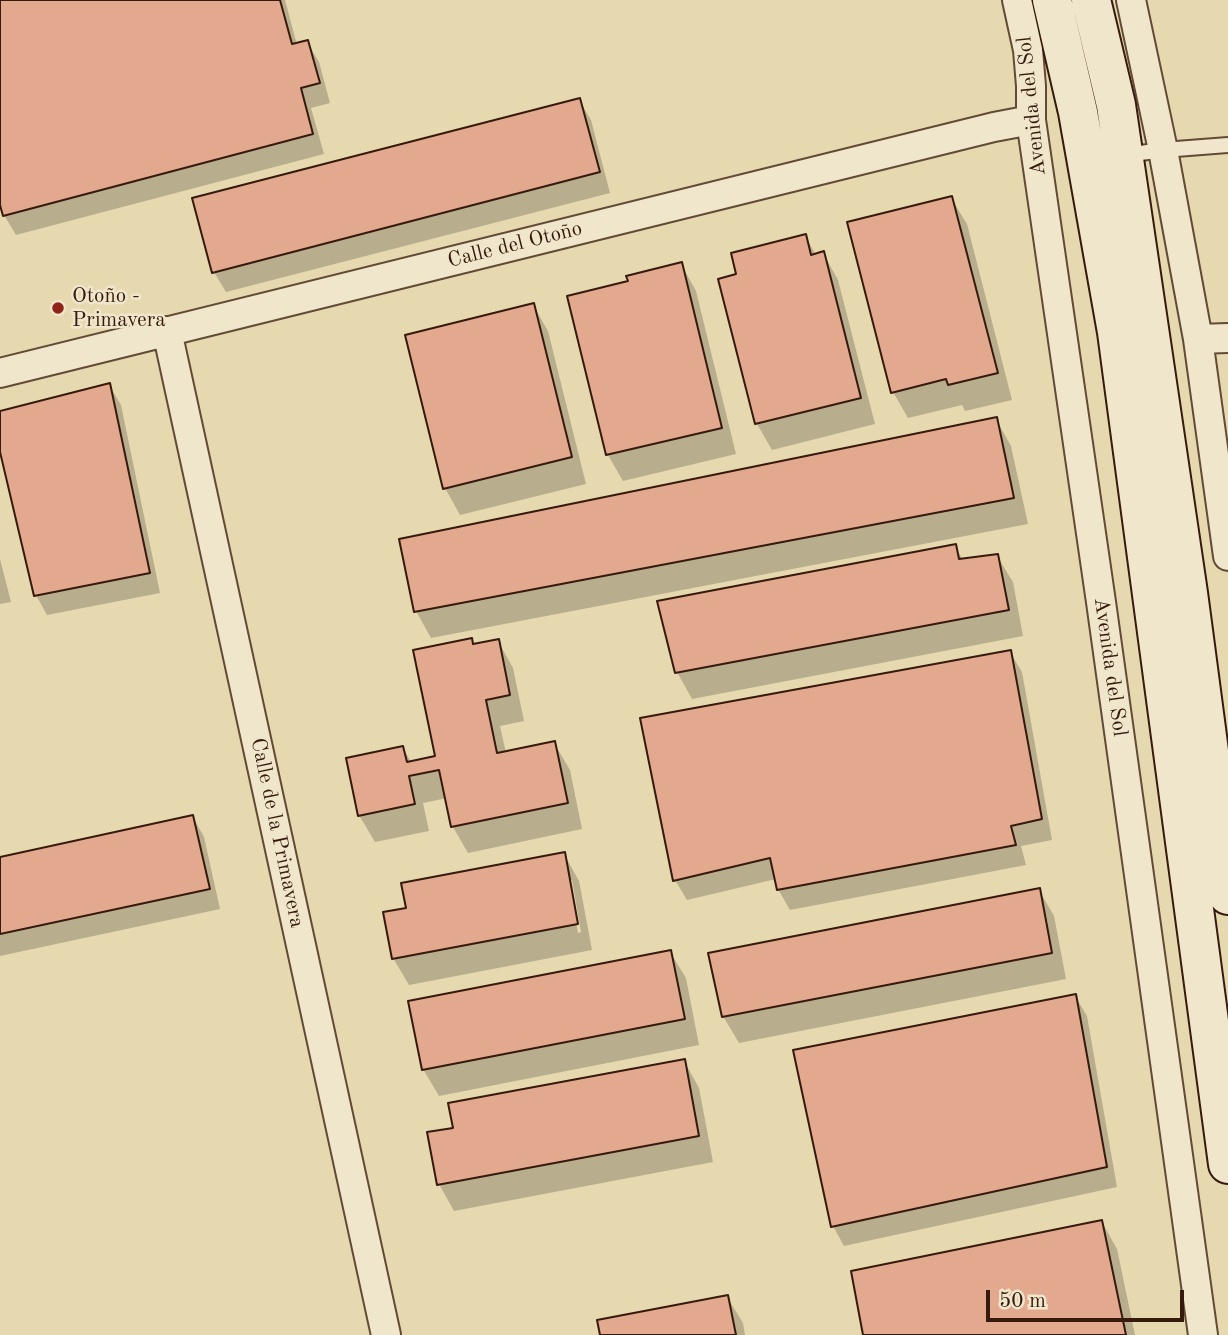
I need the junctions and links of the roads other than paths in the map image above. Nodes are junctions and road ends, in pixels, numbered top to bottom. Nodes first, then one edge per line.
1 (1017, 0) edge
2 (1052, 0) edge
3 (1091, 0) edge
4 (1131, 0) edge
5 (1031, 120) junction
6 (1228, 145) edge
7 (1163, 150) junction
8 (1123, 156) junction
9 (167, 331) junction
10 (1228, 338) edge
11 (1198, 339) junction
12 (0, 373) edge
13 (1222, 470) edge
14 (1228, 556) edge
15 (1228, 895) edge
16 (1228, 1164) edge
17 (386, 1335) edge
18 (1203, 1335) edge

1 - 5 street, Avenida del Sol
2 - 16 main road, Avenida del Sol
3 - 8 main road
4 - 7 street
5 - 9 street, Calle del Otoño
5 - 18 street, Avenida del Sol
6 - 7 lane
7 - 8 lane
7 - 11 street
8 - 15 main road
9 - 12 street, Calle del Otoño
9 - 17 street, Calle de la Primavera
10 - 11 street
11 - 13 street
13 - 14 street

